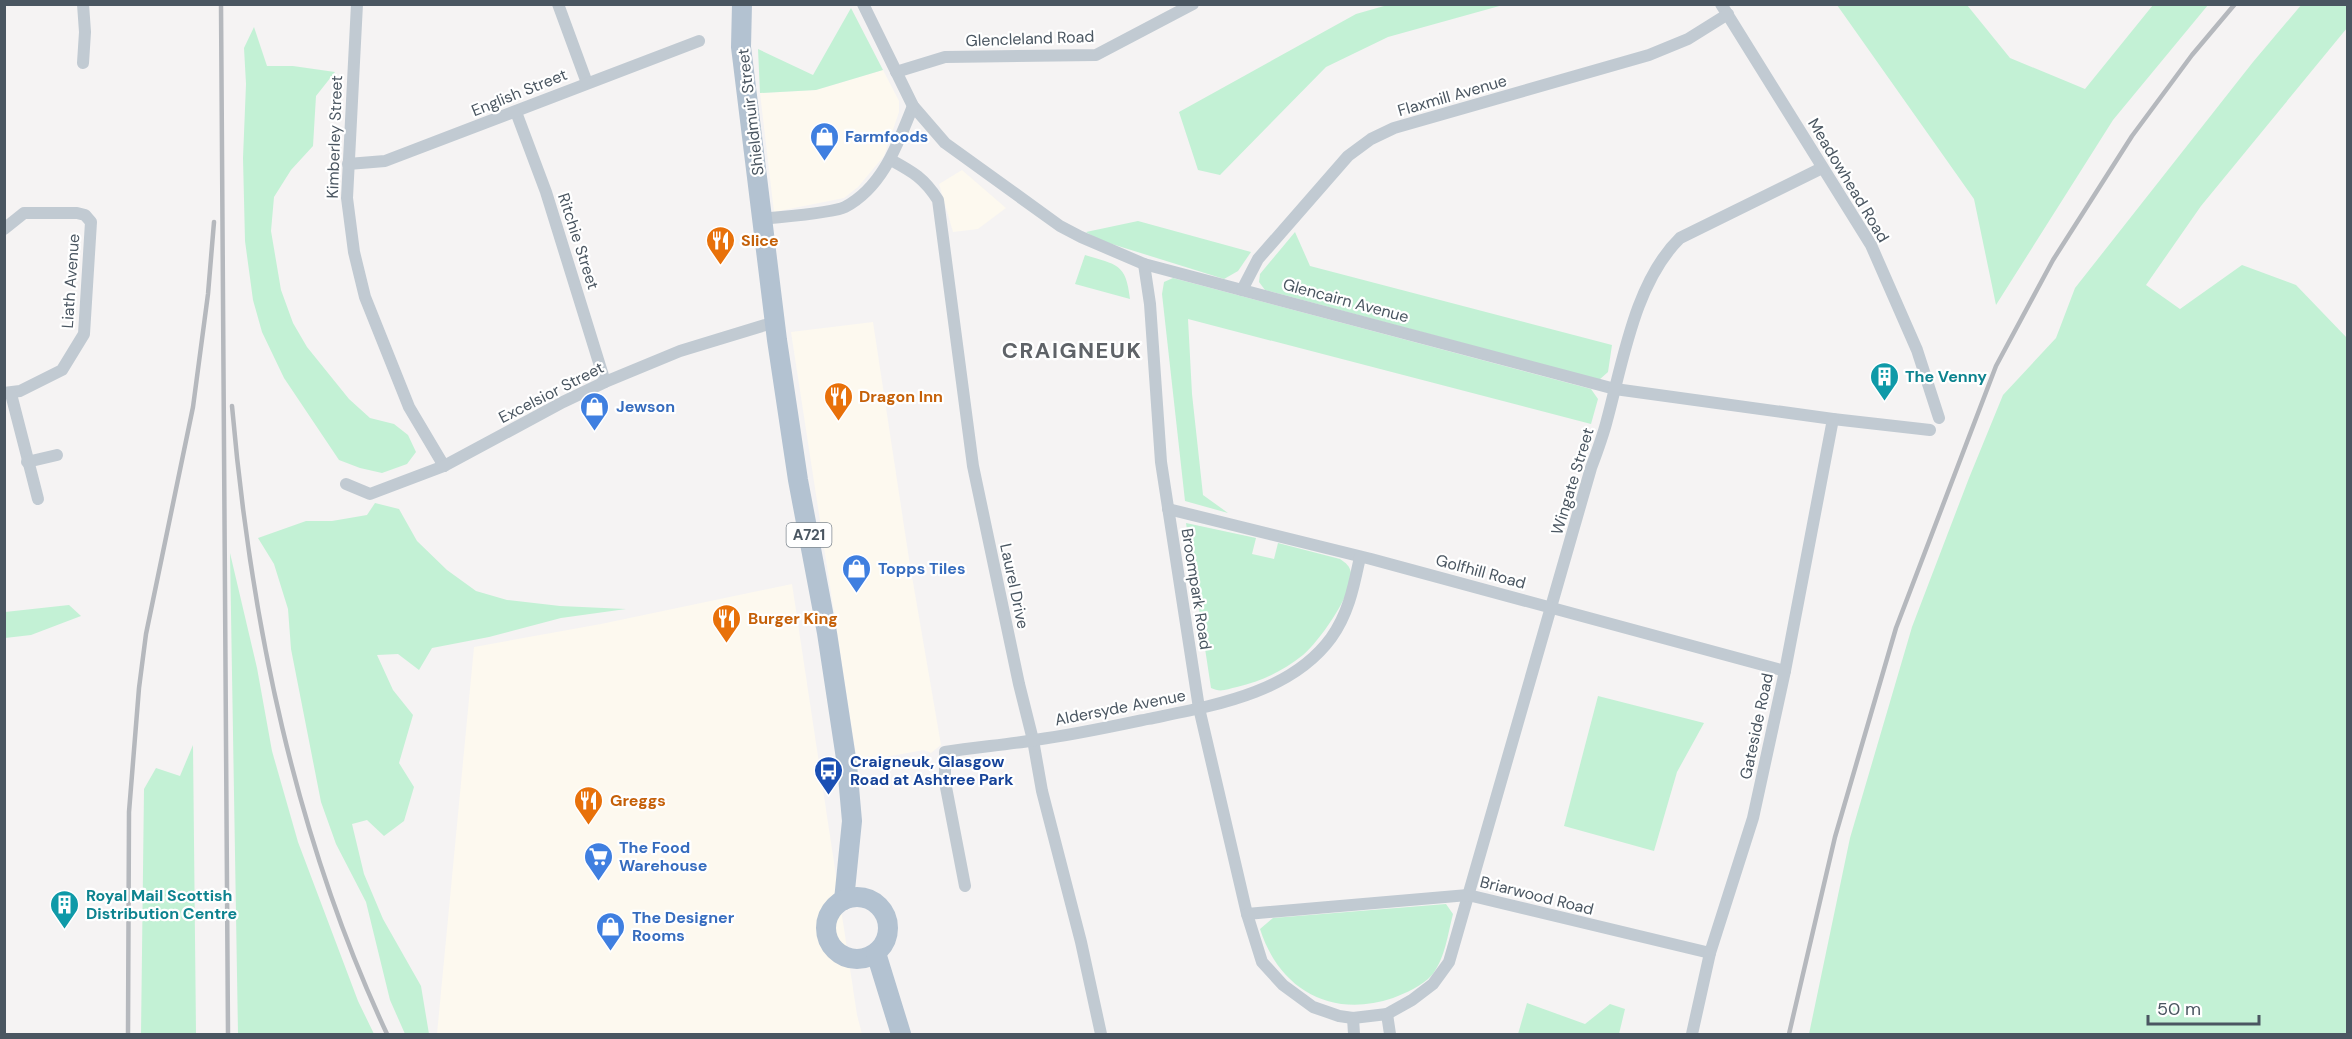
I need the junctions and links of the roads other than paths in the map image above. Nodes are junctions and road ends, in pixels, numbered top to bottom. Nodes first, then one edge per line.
1 (83, 4) edge
2 (357, 4) edge
3 (558, 4) edge
4 (742, 4) edge
5 (863, 4) edge
6 (1188, 6) edge
7 (1725, 9) edge
8 (699, 41) dead end
9 (83, 63) dead end
10 (896, 72) junction
11 (587, 83) junction
12 (913, 106) junction
13 (516, 112) junction
14 (891, 160) junction
15 (348, 164) junction
16 (1822, 168) junction
17 (763, 219) junction
18 (4, 229) edge
19 (1144, 264) junction
20 (1242, 290) junction
21 (775, 322) junction
22 (605, 382) junction
23 (1615, 388) junction
24 (8, 393) edge
25 (1939, 418) dead end
26 (1833, 419) junction
27 (1930, 430) dead end
28 (57, 455) dead end
29 (27, 462) junction
30 (444, 466) junction
31 (346, 484) dead end
32 (38, 499) dead end
33 (1168, 510) junction
34 (1360, 557) junction
35 (1551, 607) junction
36 (1785, 671) junction
37 (1200, 708) junction
38 (1033, 741) junction
39 (965, 886) dead end
40 (1468, 895) junction
41 (852, 899) junction
42 (1247, 914) junction
43 (1710, 953) junction
44 (867, 956) junction
45 (1388, 1014) junction
46 (1353, 1017) junction
47 (901, 1035) edge
48 (1101, 1035) edge
49 (1354, 1035) edge
50 (1390, 1035) edge
51 (1692, 1035) edge

1 - 9 street
2 - 15 street, Kimberley Street
3 - 11 street
4 - 17 main road, Shieldmuir Street / A721
5 - 10 street, Glencairn Avenue
6 - 10 street, Glencleland Road
7 - 16 street, Meadowhead Road
7 - 20 street, Flaxmill Avenue
8 - 11 street, English Street
10 - 12 street, Glencairn Avenue
11 - 13 street, English Street
12 - 14 street
12 - 19 street, Glencairn Avenue
13 - 15 street, English Street
13 - 22 street, Ritchie Street
14 - 17 street
14 - 38 street, Laurel Drive
15 - 30 street, Kimberley Street
16 - 23 street, Wingate Street
16 - 25 street, Meadowhead Road
17 - 21 main road, A721
18 - 24 street, Liath Avenue
19 - 20 street, Glencairn Avenue
19 - 33 street, Broompark Road
20 - 23 street, Glencairn Avenue
21 - 22 street, Excelsior Street
21 - 41 main road, A721
22 - 30 street, Excelsior Street
23 - 26 street, Glencairn Avenue
23 - 35 street, Wingate Street
24 - 29 street
26 - 27 street, Glencairn Avenue
26 - 36 street, Gateside Road
28 - 29 street
29 - 32 street
30 - 31 street, Excelsior Street
33 - 34 street, Golfhill Road
33 - 37 street, Broompark Road
34 - 35 street, Golfhill Road
34 - 37 street, Aldersyde Avenue
35 - 36 street, Golfhill Road
35 - 40 street, Wingate Street
36 - 43 street, Gateside Road
37 - 38 street, Aldersyde Avenue
37 - 42 street, Broompark Road
38 - 39 street, Aldersyde Avenue
38 - 48 street, Laurel Drive
40 - 42 street, Briarwood Road
40 - 43 street, Briarwood Road
40 - 45 street, Wingate Street
41 - 44 main road
41 - 44 main road
42 - 46 street, Broompark Road
43 - 51 street, Gateside Road
44 - 47 main road
45 - 46 street, Broompark Road
45 - 50 street
46 - 49 street

